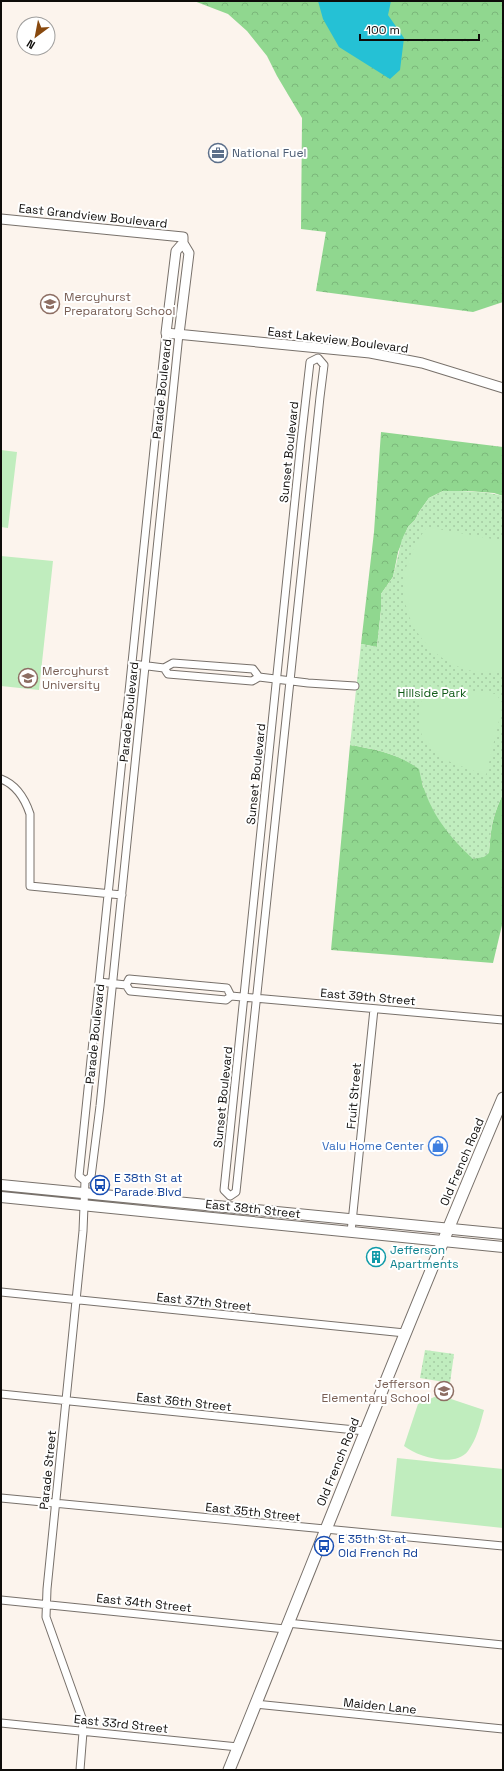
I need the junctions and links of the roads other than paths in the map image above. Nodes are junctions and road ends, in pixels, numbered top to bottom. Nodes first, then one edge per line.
1 (1, 219) edge
2 (183, 240) junction
3 (166, 332) junction
4 (179, 334) junction
5 (320, 348) junction
6 (318, 358) junction
7 (503, 388) edge
8 (132, 664) junction
9 (146, 666) junction
10 (164, 668) junction
11 (259, 677) junction
12 (277, 679) junction
13 (290, 681) junction
14 (355, 686) dead end
15 (1, 779) edge
16 (109, 894) junction
17 (122, 895) junction
18 (99, 982) junction
19 (113, 984) junction
20 (126, 985) junction
21 (230, 996) junction
22 (244, 997) junction
23 (256, 998) junction
24 (374, 1009) junction
25 (503, 1020) edge
26 (503, 1098) edge
27 (85, 1181) junction
28 (1, 1185) edge
29 (84, 1194) junction
30 (230, 1196) junction
31 (1, 1197) edge
32 (84, 1205) junction
33 (228, 1207) junction
34 (226, 1219) junction
35 (353, 1220) junction
36 (448, 1229) junction
37 (351, 1232) junction
38 (503, 1234) edge
39 (442, 1242) junction
40 (503, 1247) edge
41 (1, 1292) edge
42 (76, 1300) junction
43 (405, 1333) junction
44 (1, 1394) edge
45 (66, 1401) junction
46 (365, 1431) junction
47 (1, 1498) edge
48 (56, 1503) junction
49 (324, 1529) junction
50 (503, 1546) edge
51 (1, 1600) edge
52 (46, 1604) junction
53 (286, 1626) junction
54 (503, 1645) edge
55 (255, 1704) junction
56 (1, 1723) edge
57 (503, 1729) edge
58 (83, 1732) junction
59 (238, 1747) junction
60 (80, 1770) edge
61 (229, 1770) edge

1 - 2 street, East Grandview Boulevard
2 - 3 street, Parade Boulevard
2 - 4 street, Parade Boulevard
3 - 4 street, East Lakeview Boulevard
3 - 8 street, Parade Boulevard
4 - 5 street, East Lakeview Boulevard
4 - 9 street, Parade Boulevard
5 - 6 street, Sunset Boulevard
5 - 7 street, East Lakeview Boulevard
6 - 12 street, Sunset Boulevard
6 - 13 street, Sunset Boulevard
8 - 9 street
8 - 16 street, Parade Boulevard
9 - 10 street
9 - 17 street, Parade Boulevard
10 - 11 street
10 - 11 street
11 - 12 street
12 - 13 street
12 - 22 street, Sunset Boulevard
13 - 14 street
13 - 23 street, Sunset Boulevard
15 - 16 street
16 - 17 street
16 - 18 street, Parade Boulevard
17 - 19 street, Parade Boulevard
18 - 19 street, East 39th Street
18 - 27 street, Parade Boulevard
19 - 20 street, East 39th Street
19 - 27 street, Parade Boulevard
20 - 21 street, East 39th Street
20 - 21 street, East 39th Street
21 - 22 street, East 39th Street
22 - 23 street, East 39th Street
22 - 30 street, Sunset Boulevard
23 - 24 street, East 39th Street
23 - 30 street, Sunset Boulevard
24 - 25 street, East 39th Street
24 - 35 street, Fruit Street
26 - 36 main road, Old French Road
27 - 29 street, Parade Boulevard
28 - 29 main road, East 38th Street
29 - 32 street, Parade Boulevard
29 - 33 main road, East 38th Street
30 - 33 street, Sunset Boulevard
31 - 32 main road, East 38th Street
32 - 34 main road, East 38th Street
32 - 42 street, Parade Street
33 - 34 street, Sunset Boulevard
33 - 35 main road, East 38th Street
34 - 37 main road, East 38th Street
35 - 36 main road, East 38th Street
35 - 37 street, Fruit Street
36 - 38 main road, East 38th Street
36 - 39 main road, Old French Road
37 - 39 main road, East 38th Street
39 - 40 main road, East 38th Street
39 - 43 main road, Old French Road
41 - 42 street, East 37th Street
42 - 43 street, East 37th Street
42 - 45 street, Parade Street
43 - 46 main road, Old French Road
44 - 45 street, East 36th Street
45 - 46 street, East 36th Street
45 - 48 street, Parade Street
46 - 49 main road, Old French Road
47 - 48 street, East 35th Street
48 - 49 street, East 35th Street
48 - 52 street, Parade Street
49 - 50 street, East 35th Street
49 - 53 main road, Old French Road
51 - 52 street, East 34th Street
52 - 53 street, East 34th Street
52 - 58 street, Parade Street
53 - 54 street, East 34th Street
53 - 55 main road, Old French Road
55 - 57 street, Maiden Lane
55 - 59 main road, Old French Road
56 - 58 street, East 33rd Street
58 - 59 street, East 33rd Street
58 - 60 street, Parade Street
59 - 61 main road, Old French Road

